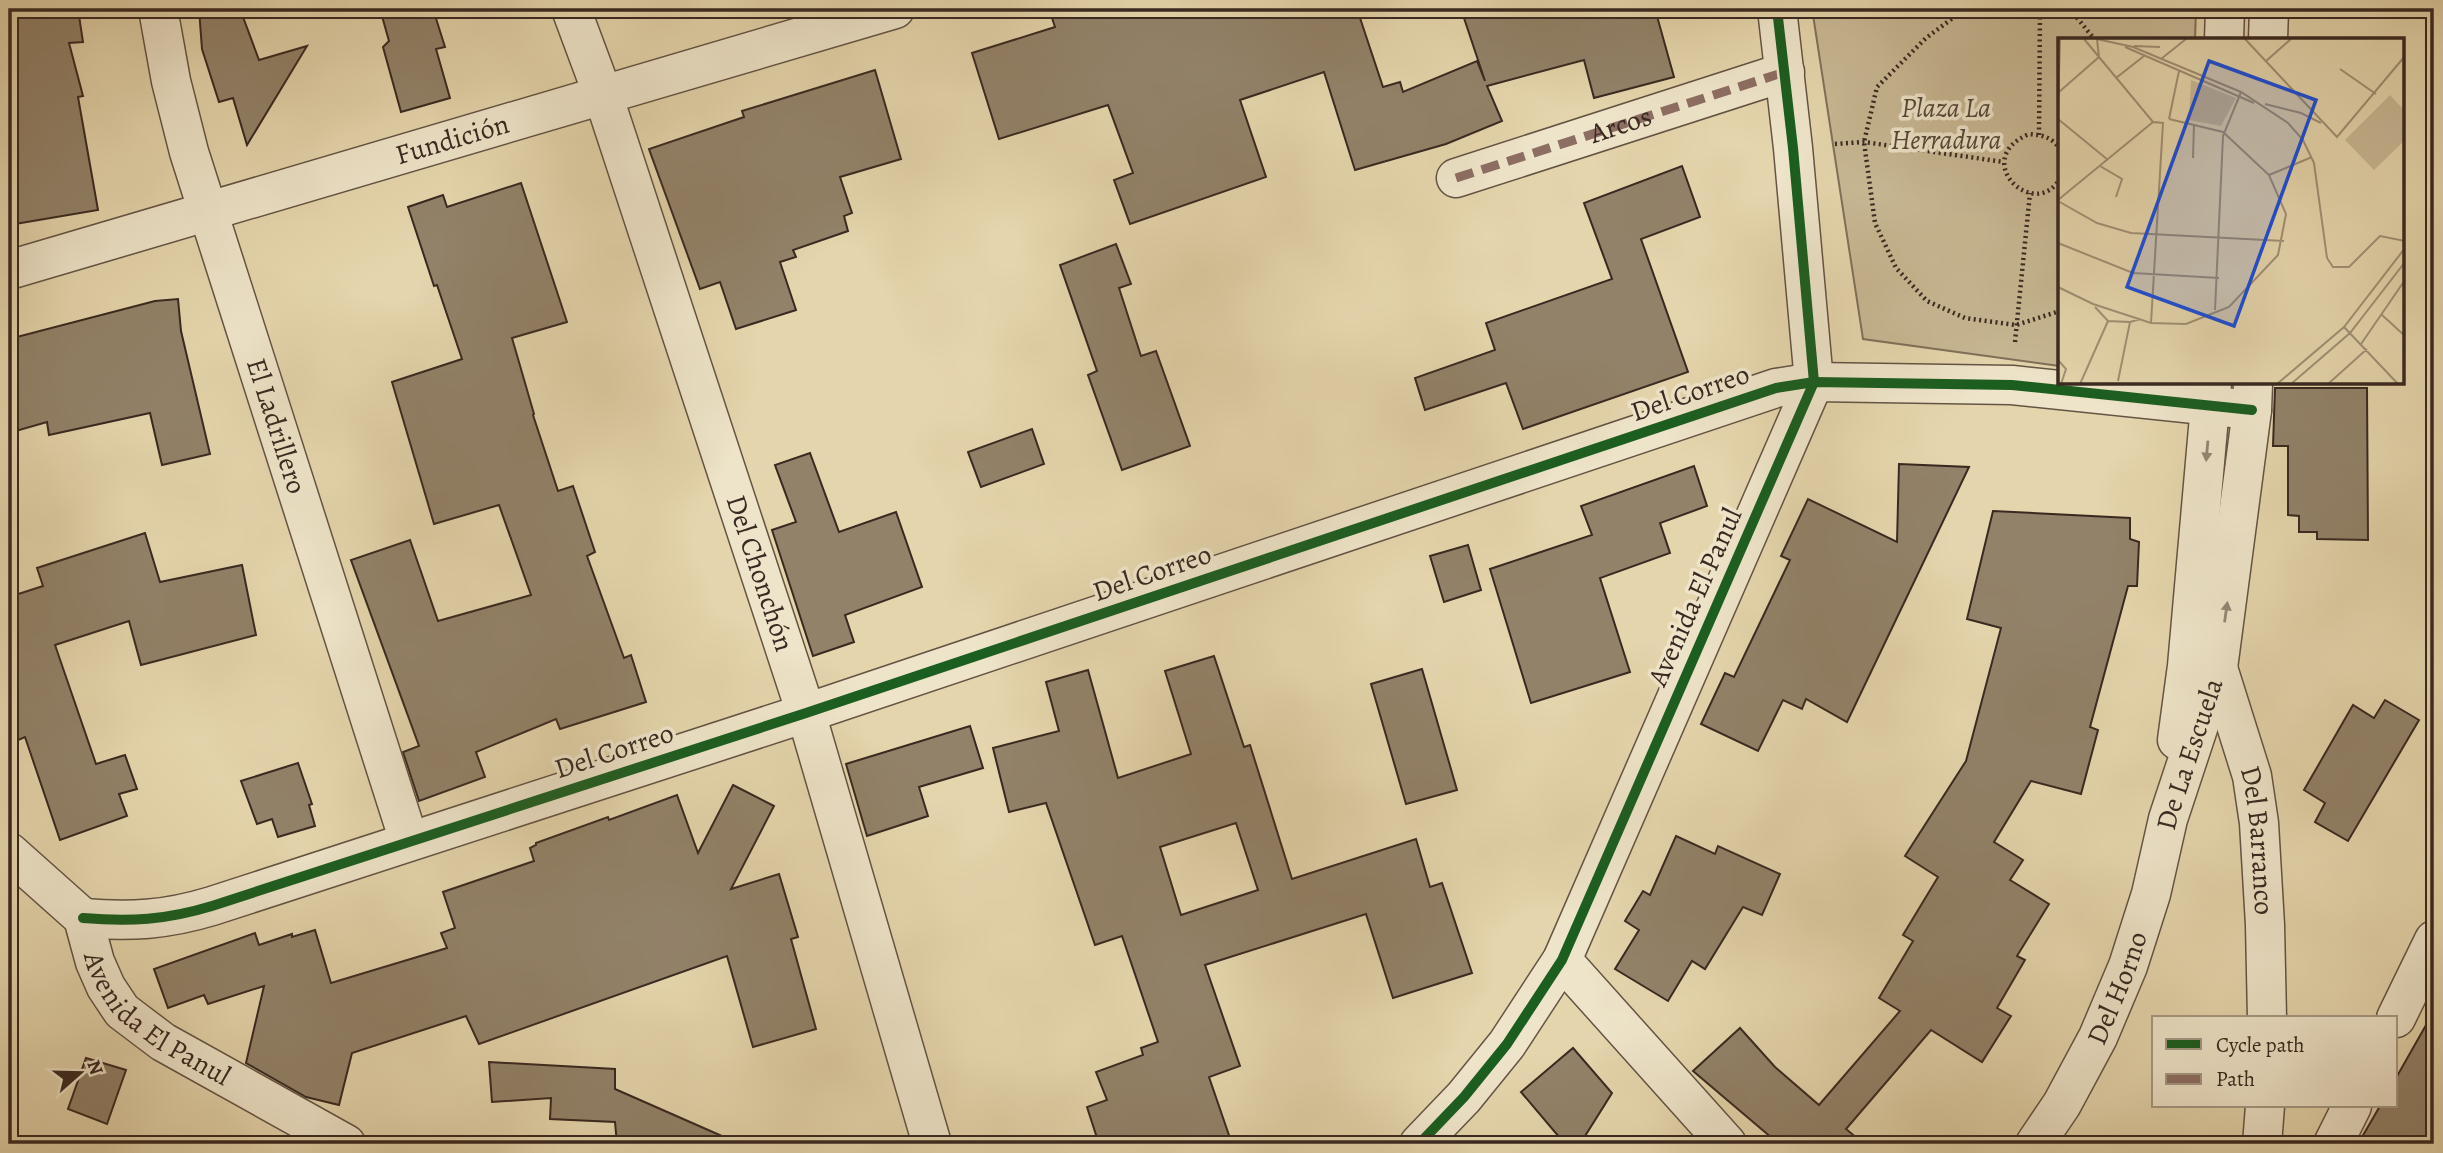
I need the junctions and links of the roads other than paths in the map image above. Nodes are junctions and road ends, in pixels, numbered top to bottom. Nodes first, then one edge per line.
1 (158, 9) edge
2 (571, 9) edge
3 (895, 9) edge
4 (1777, 9) edge
5 (2225, 9) edge
6 (2269, 9) edge
7 (2224, 38) edge
8 (2268, 38) edge
9 (1785, 72) junction
10 (603, 95) junction
11 (1456, 178) dead end
12 (208, 211) junction
13 (9, 270) edge
14 (1814, 382) junction
15 (2211, 394) edge
16 (2253, 397) edge
17 (2218, 668) junction
18 (806, 713) junction
19 (2168, 819) junction
20 (410, 841) junction
21 (9, 852) edge
22 (83, 918) junction
23 (2434, 940) edge
24 (1562, 960) junction
25 (2267, 1016) edge
26 (2397, 1016) edge
27 (2265, 1108) edge
28 (2351, 1108) edge
29 (346, 1144) edge
30 (932, 1144) edge
31 (1419, 1144) edge
32 (1727, 1144) edge
33 (2035, 1144) edge
34 (2262, 1144) edge
35 (2333, 1144) edge

1 - 12 street, El Ladrillero
2 - 10 street, Del Chonchón
3 - 10 street, Fundición
4 - 9 street, Avenida El Panul
5 - 7 street
6 - 8 street
9 - 11 street, Arcos
9 - 14 street, Avenida El Panul
10 - 12 street, Fundición
10 - 18 street, Del Chonchón
12 - 13 street, Fundición
12 - 20 street, El Ladrillero
14 - 15 street, Del Correo
14 - 18 street, Del Correo
14 - 24 street, Avenida El Panul
15 - 16 street, Del Correo
15 -> 19 street, De La Escuela
17 -> 16 street, De La Escuela
17 - 19 street, De La Escuela
17 - 25 street, Del Barranco
18 - 20 street, Del Correo
18 - 30 street, Del Chonchón
19 - 33 street, Del Horno
20 - 22 street, Del Correo
21 - 22 street, Avenida El Panul
22 - 29 street, Avenida El Panul
23 - 26 street
24 - 31 street, Avenida El Panul
24 - 32 street
27 - 34 street
28 - 35 street

